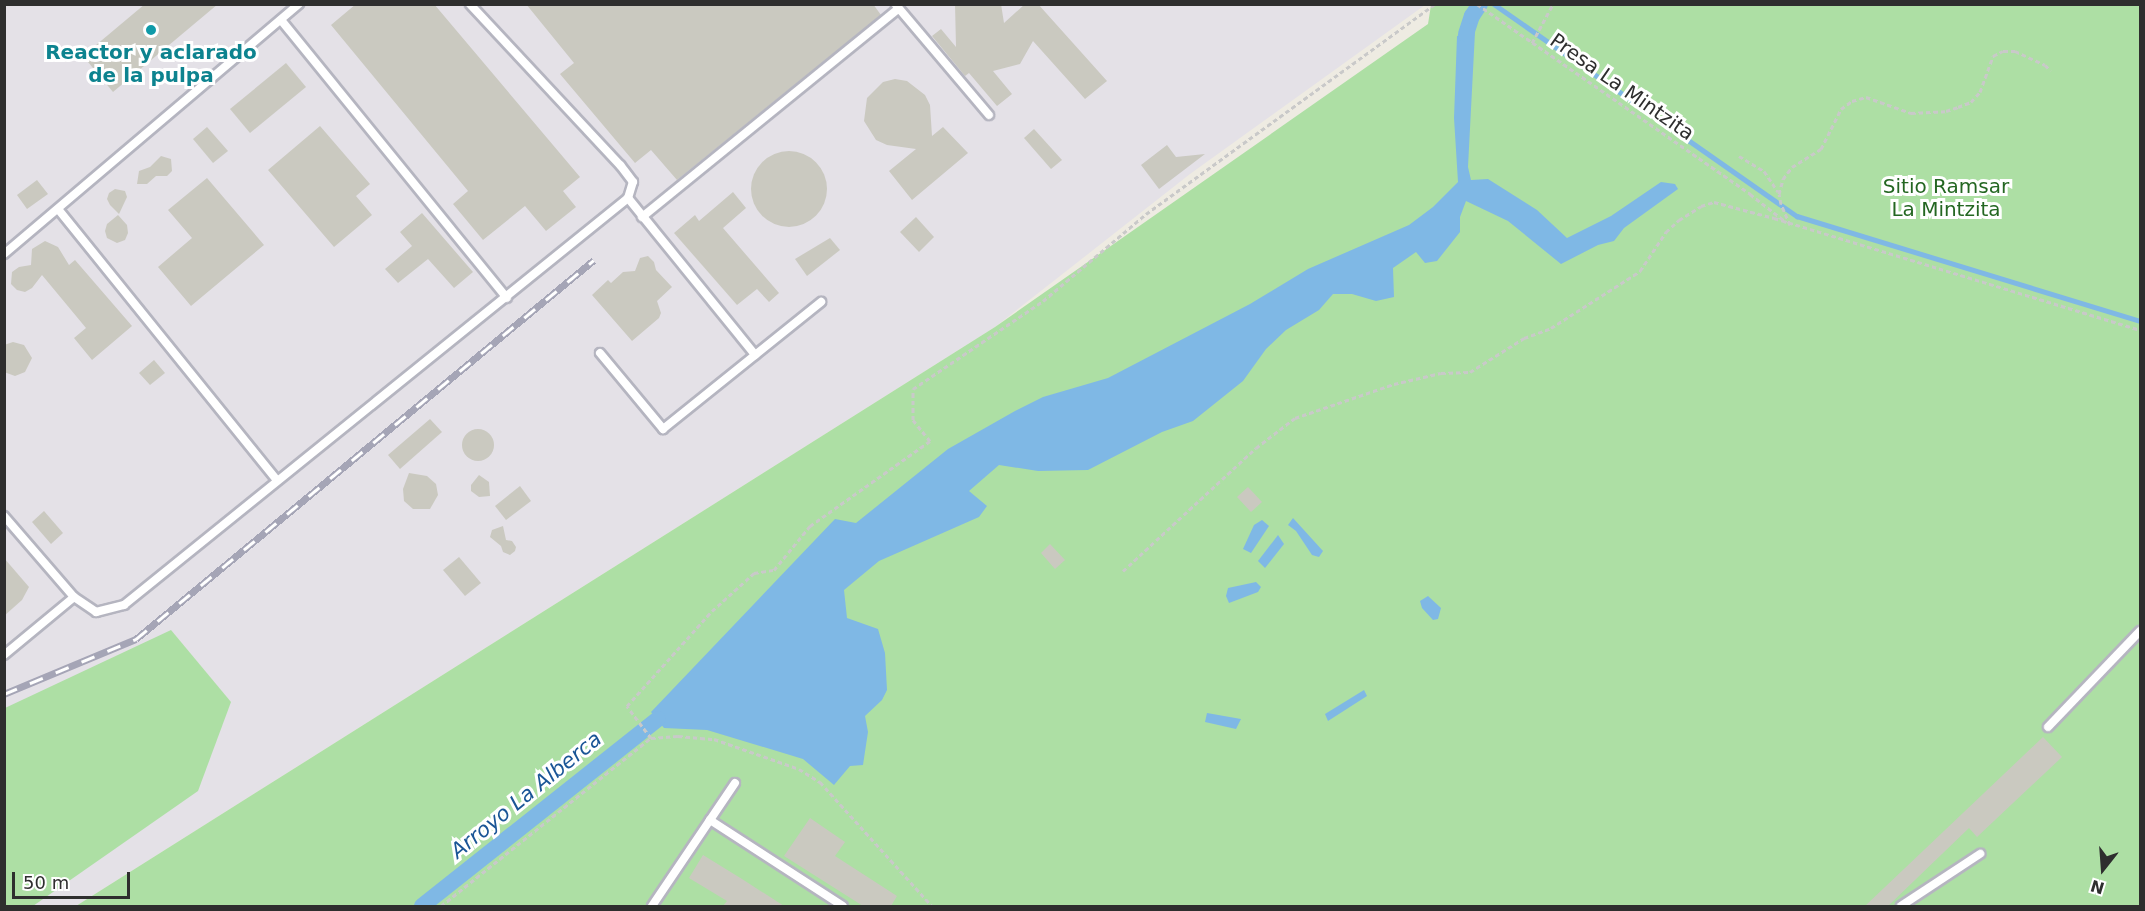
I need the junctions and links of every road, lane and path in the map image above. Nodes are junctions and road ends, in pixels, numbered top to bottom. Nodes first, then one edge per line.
1 (300, 4) edge
2 (470, 4) edge
3 (1435, 4) edge
4 (1477, 4) edge
5 (1553, 4) edge
6 (897, 7) edge
7 (281, 20) junction
8 (1532, 43) junction
9 (2051, 71) dead end
10 (989, 115) dead end
11 (1739, 156) dead end
12 (1779, 194) junction
13 (628, 198) junction
14 (58, 209) junction
15 (642, 217) junction
16 (1790, 225) junction
17 (4, 254) edge
18 (507, 298) junction
19 (821, 302) dead end
20 (2140, 330) edge
21 (600, 353) dead end
22 (755, 355) junction
23 (277, 480) junction
24 (4, 516) edge
25 (1123, 571) dead end
26 (74, 597) junction
27 (2140, 631) edge
28 (4, 655) edge
29 (2048, 727) dead end
30 (650, 738) junction
31 (735, 783) dead end
32 (710, 820) junction
33 (1980, 854) dead end
34 (441, 906) edge
35 (652, 906) edge
36 (843, 906) edge
37 (932, 906) edge
38 (1901, 906) edge

1 - 7 lane
2 - 13 lane
3 - 30 path
4 - 8 path, Presa La Mintzita
5 - 8 path
6 - 10 lane
6 - 15 lane
7 - 14 lane
7 - 18 lane
8 - 16 path, Presa La Mintzita
9 - 12 path
11 - 12 path
12 - 16 path
13 - 15 lane
13 - 18 lane
14 - 17 lane
14 - 23 lane
15 - 22 lane
16 - 20 path
16 - 25 path
18 - 23 lane
19 - 22 lane
21 - 22 lane
23 - 26 lane
24 - 26 lane
26 - 28 lane
27 - 29 lane
30 - 34 path
30 - 37 path
31 - 32 lane
32 - 35 lane
32 - 36 lane
33 - 38 lane

